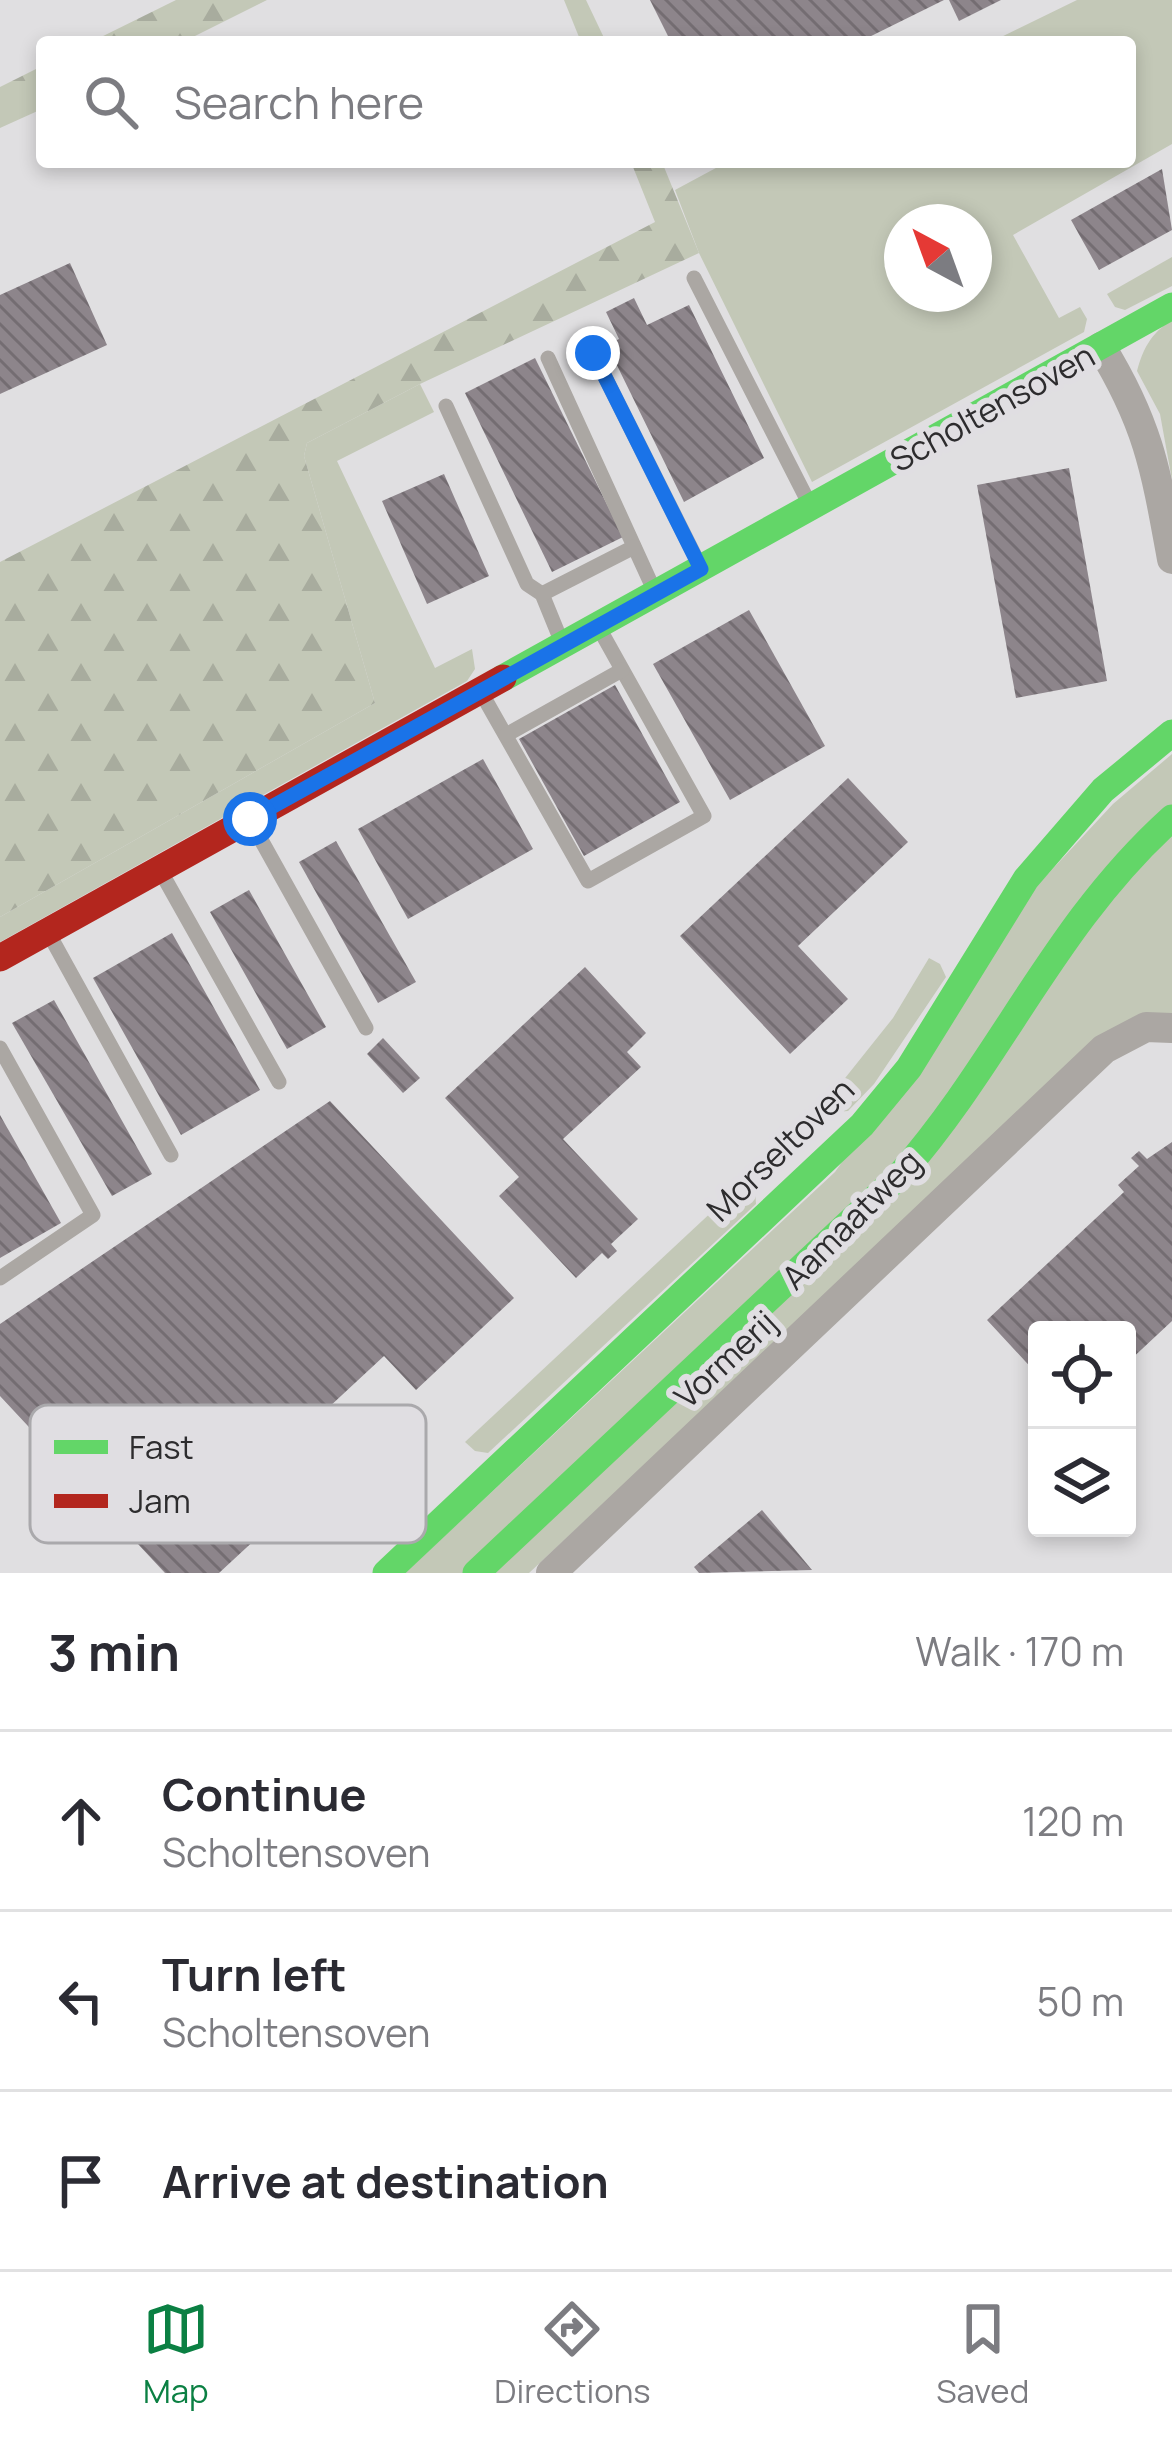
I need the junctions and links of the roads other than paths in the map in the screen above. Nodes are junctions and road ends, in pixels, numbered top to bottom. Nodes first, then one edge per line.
1 (694, 278) dead end
2 (1172, 306) edge
3 (1101, 347) junction
4 (593, 353) dead end
5 (548, 358) dead end
6 (446, 406) dead end
7 (811, 507) junction
8 (634, 547) junction
9 (1172, 559) edge
10 (701, 569) junction
11 (542, 594) junction
12 (656, 594) junction
13 (597, 626) junction
14 (563, 645) junction
15 (622, 670) junction
16 (481, 690) junction
17 (1172, 733) edge
18 (506, 735) junction
19 (1172, 818) edge
20 (250, 819) junction
21 (160, 869) junction
22 (47, 932) junction
23 (0, 958) edge
24 (366, 1028) dead end
25 (1172, 1028) edge
26 (0, 1048) edge
27 (279, 1082) dead end
28 (171, 1155) dead end
29 (0, 1278) edge
30 (426, 1535) edge
31 (418, 1543) edge
32 (386, 1573) edge
33 (476, 1573) edge
34 (550, 1573) edge

1 - 7 lane
2 - 3 street, Scholtensoven
3 - 7 street, Scholtensoven
3 - 9 street
4 - 10 lane
5 - 8 lane
6 - 11 lane
7 - 10 street, Scholtensoven
8 - 11 lane
8 - 12 lane
10 - 12 street, Scholtensoven
11 - 14 lane
12 - 13 street, Scholtensoven
13 - 14 street, Scholtensoven
13 - 15 lane
14 - 16 street, Scholtensoven
15 - 18 lane
15 - 18 lane
16 - 18 lane
16 - 20 street, Scholtensoven
17 - 30 street, Morseltoven
19 - 33 street, Aamaatweg
20 - 21 street, Scholtensoven
20 - 24 lane
21 - 22 street, Scholtensoven
21 - 27 lane
22 - 23 street, Scholtensoven
22 - 28 lane
25 - 34 street, Vormerij
26 - 29 lane
31 - 32 street, Morseltoven

